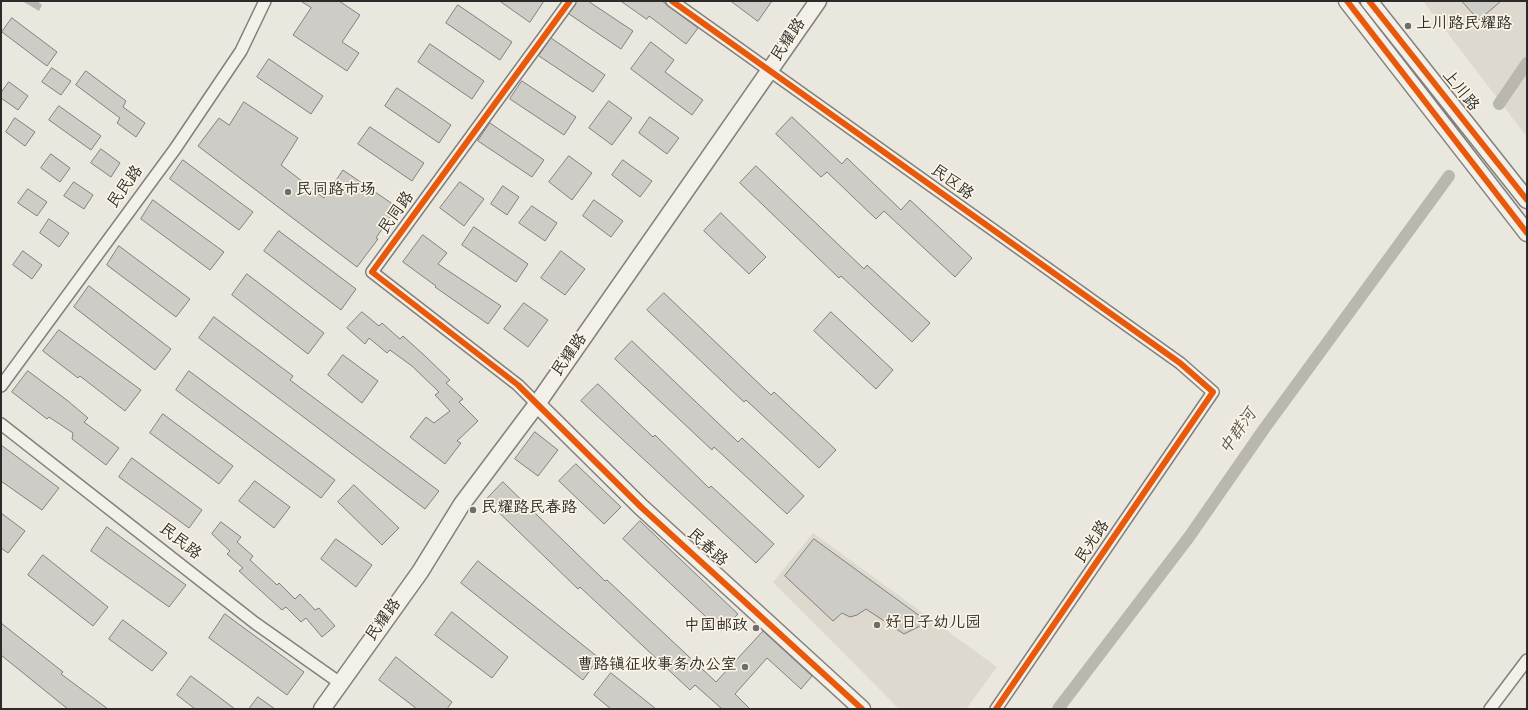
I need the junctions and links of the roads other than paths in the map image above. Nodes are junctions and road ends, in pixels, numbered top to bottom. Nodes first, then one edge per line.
1 (265, 1) edge
2 (570, 1) edge
3 (672, 1) edge
4 (818, 1) edge
5 (1347, 1) edge
6 (1369, 1) edge
7 (770, 70) junction
8 (1527, 200) edge
9 (1527, 233) edge
10 (1, 386) edge
11 (1214, 392) joint
12 (538, 404) junction
13 (1, 424) edge
14 (1527, 660) edge
15 (340, 683) junction
16 (322, 709) edge
17 (862, 709) edge
18 (996, 709) edge
19 (1490, 709) edge

1 - 10 street, 民民路
2 - 12 street, 民同路
3 - 7 street, 民区路
4 - 7 street, 民耀路
5 - 9 street, 上川路
6 - 8 street, 上川路
7 - 11 street, 民区路
7 - 12 street, 民耀路
11 - 18 street, 民光路
12 - 15 street, 民耀路
12 - 17 street, 民春路
13 - 15 street, 民民路
14 - 19 street
15 - 16 street, 民耀路

